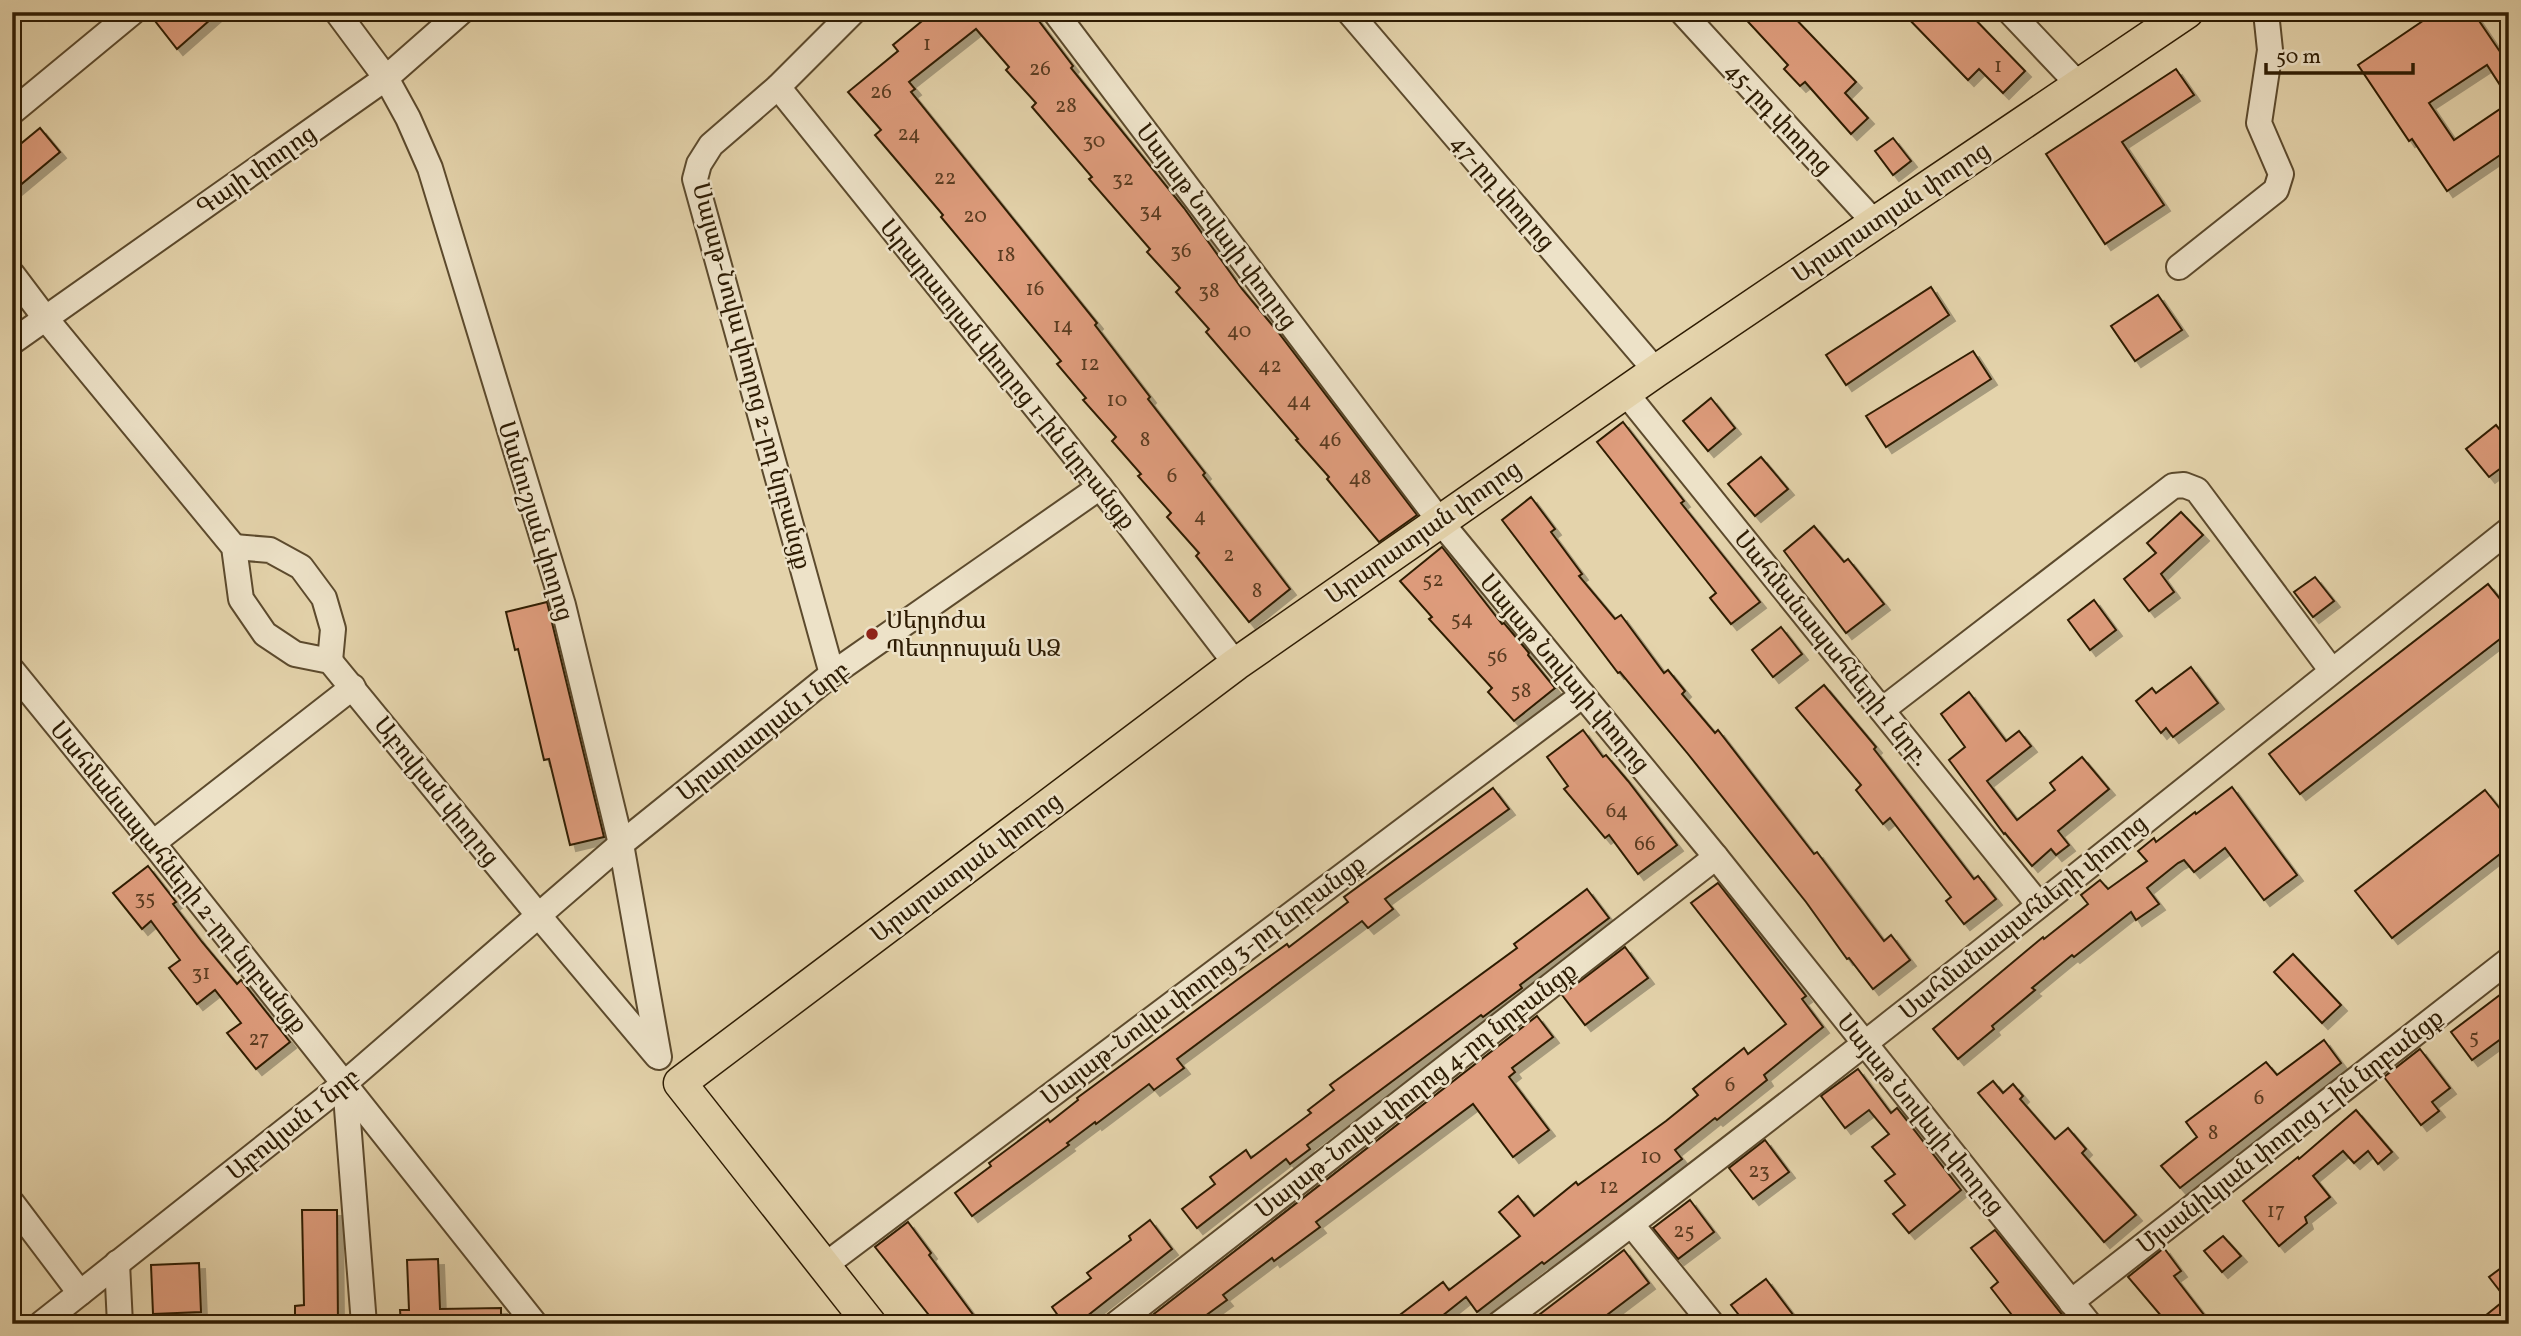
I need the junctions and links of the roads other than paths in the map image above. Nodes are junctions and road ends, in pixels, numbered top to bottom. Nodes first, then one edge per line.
1 (132, 12) edge
2 (337, 12) edge
3 (461, 12) edge
4 (853, 12) edge
5 (1055, 12) edge
6 (1349, 12) edge
7 (1682, 12) edge
8 (2010, 12) edge
9 (2188, 12) edge
10 (2266, 12) edge
11 (386, 78) junction
12 (2079, 85) junction
13 (778, 87) junction
14 (12, 112) edge
15 (1875, 223) junction
16 (2179, 267) dead end
17 (12, 274) edge
18 (46, 319) junction
19 (12, 342) edge
20 (1656, 371) junction
21 (1625, 392) junction
22 (1100, 487) junction
23 (1439, 520) junction
24 (2509, 530) edge
25 (234, 547) junction
26 (330, 661) junction
27 (1236, 664) junction
28 (12, 670) edge
29 (2332, 671) junction
30 (832, 674) junction
31 (352, 687) junction
32 (1583, 695) junction
33 (1882, 710) junction
34 (153, 843) junction
35 (621, 844) junction
36 (1716, 857) junction
37 (2039, 905) junction
38 (539, 916) junction
39 (2509, 960) edge
40 (1865, 1044) junction
41 (659, 1057) junction
42 (345, 1083) junction
43 (680, 1083) junction
44 (12, 1203) edge
45 (1632, 1225) junction
46 (117, 1263) junction
47 (824, 1266) junction
48 (80, 1293) junction
49 (2071, 1302) junction
50 (41, 1324) edge
51 (120, 1324) edge
52 (364, 1324) edge
53 (535, 1324) edge
54 (870, 1324) edge
55 (1116, 1324) edge
56 (1499, 1324) edge
57 (1713, 1324) edge
58 (2089, 1324) edge

1 - 14 street
2 - 11 street, Մանուշյան փողոց
3 - 11 street, Գայի փողոց
4 - 13 street, Սայաթ-Նովա փողոց 2-րդ նրբանցք
5 - 23 street, Սայաթ Նովայի փողոց
6 - 20 street, 47-րդ փողոց
7 - 15 street, 45-րդ փողոց
8 - 12 street
9 - 12 main road, Արարատյան փողոց
10 - 16 street
11 - 18 street, Գայի փողոց
11 - 35 street, Մանուշյան փողոց
12 - 15 main road, Արարատյան փողոց
13 - 22 street, Արարատյան փողոց 1-ին նրբանցք
13 - 30 street, Սայաթ-Նովա փողոց 2-րդ նրբանցք
15 - 20 main road, Արարատյան փողոց
17 - 18 street
18 - 19 street, Գայի փողոց
18 - 25 street
20 - 21 main road, Արարատյան փողոց
21 - 23 main road, Արարատյան փողոց
21 - 33 street, Սահմանապահների 1 նրբ.
22 - 27 street, Արարատյան փողոց 1-ին նրբանցք
22 - 30 street, Արարատյան 1 նրբ
23 - 27 main road, Արարատյան փողոց
23 - 32 street, Սայաթ Նովայի փողոց
24 - 29 street, Սահմանապահների փողոց
25 - 26 street
25 - 26 street
26 - 31 street, Աբովյան փողոց
27 - 43 main road, Արարատյան փողոց
28 - 34 street, Սահմանապահների 2-րդ նրբանցք
29 - 33 street
29 - 37 street, Սահմանապահների փողոց
30 - 35 street, Արարատյան 1 նրբ
31 - 34 street
31 - 38 street, Աբովյան փողոց
32 - 36 street, Սայաթ Նովայի փողոց
32 - 47 street, Սայաթ-Նովա փողոց 3-րդ նրբանցք
33 - 37 street, Սահմանապահների 1 նրբ.
34 - 42 street, Սահմանապահների 2-րդ նրբանցք
35 - 38 street, Արարատյան 1 նրբ
35 - 41 street, Մանուշյան փողոց
36 - 40 street, Սայաթ Նովայի փողոց
36 - 55 street, Սայաթ-Նովա փողոց 4-րդ նրբանցք
37 - 40 street, Սահմանապահների փողոց
38 - 41 street, Աբովյան փողոց
38 - 42 street, Աբովյան 1 նրբ
39 - 49 street, Մյասնիկյան փողոց 1-ին նրբանցք
40 - 45 street, Սահմանապահների փողոց
40 - 49 street, Սայաթ Նովայի փողոց
41 - 43 street, Աբովյան փողոց
42 - 46 street, Աբովյան 1 նրբ
42 - 52 street
42 - 53 street, Սահմանապահների 2-րդ նրբանցք
43 - 47 main road, Աբովյան փողոց
44 - 48 street
45 - 56 street, Սահմանապահների փողոց
45 - 57 street
46 - 48 street, Աբովյան 1 նրբ
46 - 51 street
47 - 54 main road, Աբովյան փողոց
48 - 50 street, Աբովյան 1 նրբ
49 - 58 street, Սայաթ Նովայի փողոց

